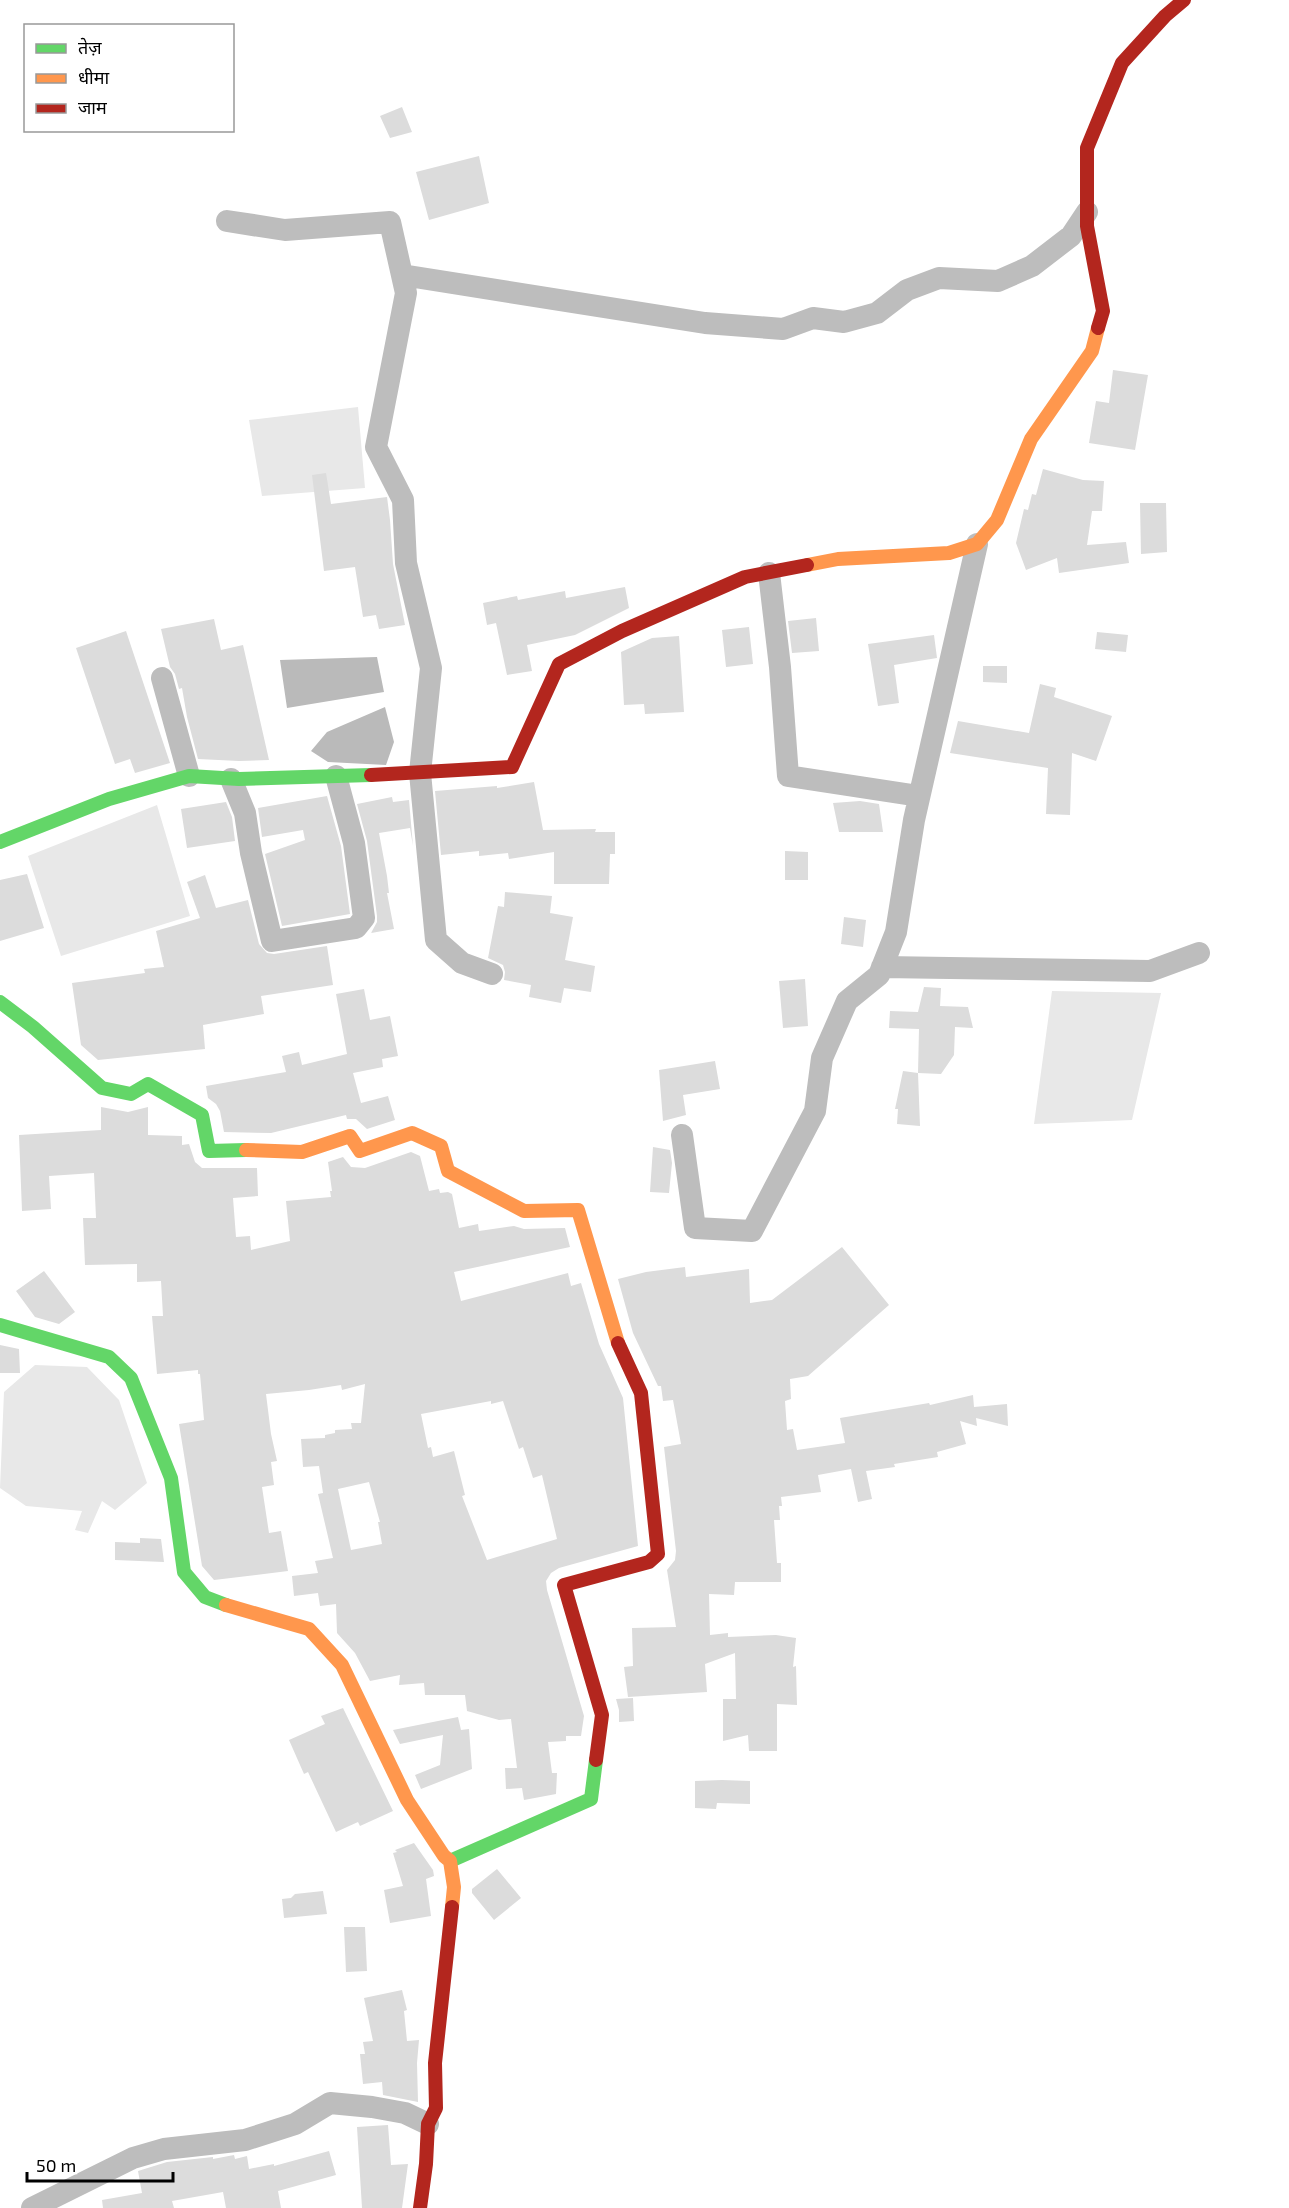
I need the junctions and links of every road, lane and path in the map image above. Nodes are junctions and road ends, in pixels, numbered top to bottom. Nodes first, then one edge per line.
1 (1184, 0) edge
2 (1087, 212) junction
3 (227, 221) dead end
4 (402, 275) junction
5 (977, 544) junction
6 (769, 573) junction
7 (162, 678) dead end
8 (420, 773) junction
9 (189, 776) junction
10 (336, 776) junction
11 (231, 779) junction
12 (919, 796) junction
13 (0, 842) edge
14 (1199, 953) dead end
15 (882, 967) junction
16 (492, 974) dead end
17 (0, 1002) edge
18 (682, 1135) dead end
19 (0, 1325) edge
20 (450, 1861) junction
21 (428, 2124) junction
22 (32, 2208) edge
23 (420, 2208) edge

1 - 2 street
2 - 4 street
2 - 5 street
3 - 4 street
4 - 8 street
5 - 6 street
5 - 12 street
6 - 8 street
6 - 12 street
7 - 9 street
8 - 10 street
8 - 16 street
9 - 11 street
9 - 13 street
10 - 11 street
10 - 11 street
12 - 15 street
14 - 15 street
15 - 18 street
17 - 20 street
19 - 20 street
20 - 21 street
21 - 22 street
21 - 23 street

